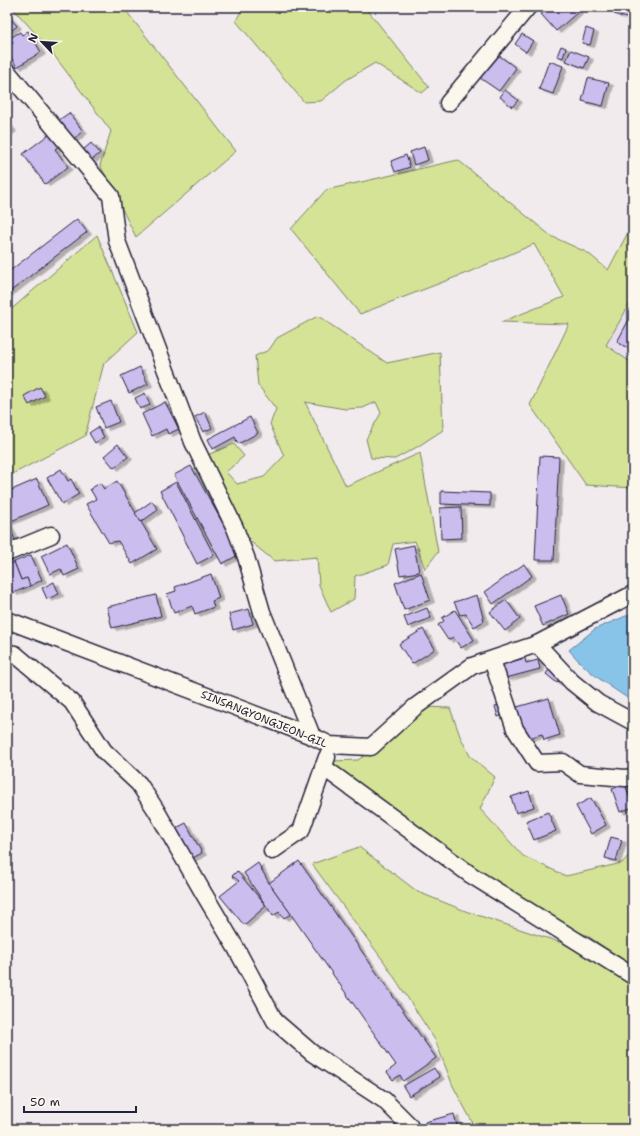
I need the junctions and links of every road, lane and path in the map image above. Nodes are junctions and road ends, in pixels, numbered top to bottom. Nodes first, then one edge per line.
1 (528, 7) edge
2 (7, 71) edge
3 (448, 103) dead end
4 (51, 535) dead end
5 (7, 553) edge
6 (633, 594) edge
7 (8, 621) edge
8 (537, 644) junction
9 (7, 654) edge
10 (492, 660) junction
11 (633, 722) edge
12 (312, 736) junction
13 (330, 746) junction
14 (324, 767) junction
15 (633, 777) edge
16 (272, 851) dead end
17 (633, 976) edge
18 (411, 1129) edge

1 - 3 street
2 - 12 street
4 - 5 street
6 - 8 street, SINSANGYONGJEON-GIL
7 - 12 street, SINSANGYONGJEON-GIL
8 - 10 street, SINSANGYONGJEON-GIL
8 - 11 street
9 - 18 street
10 - 13 street, SINSANGYONGJEON-GIL
10 - 15 street
12 - 13 street, SINSANGYONGJEON-GIL
13 - 14 street
14 - 16 street
14 - 17 street

